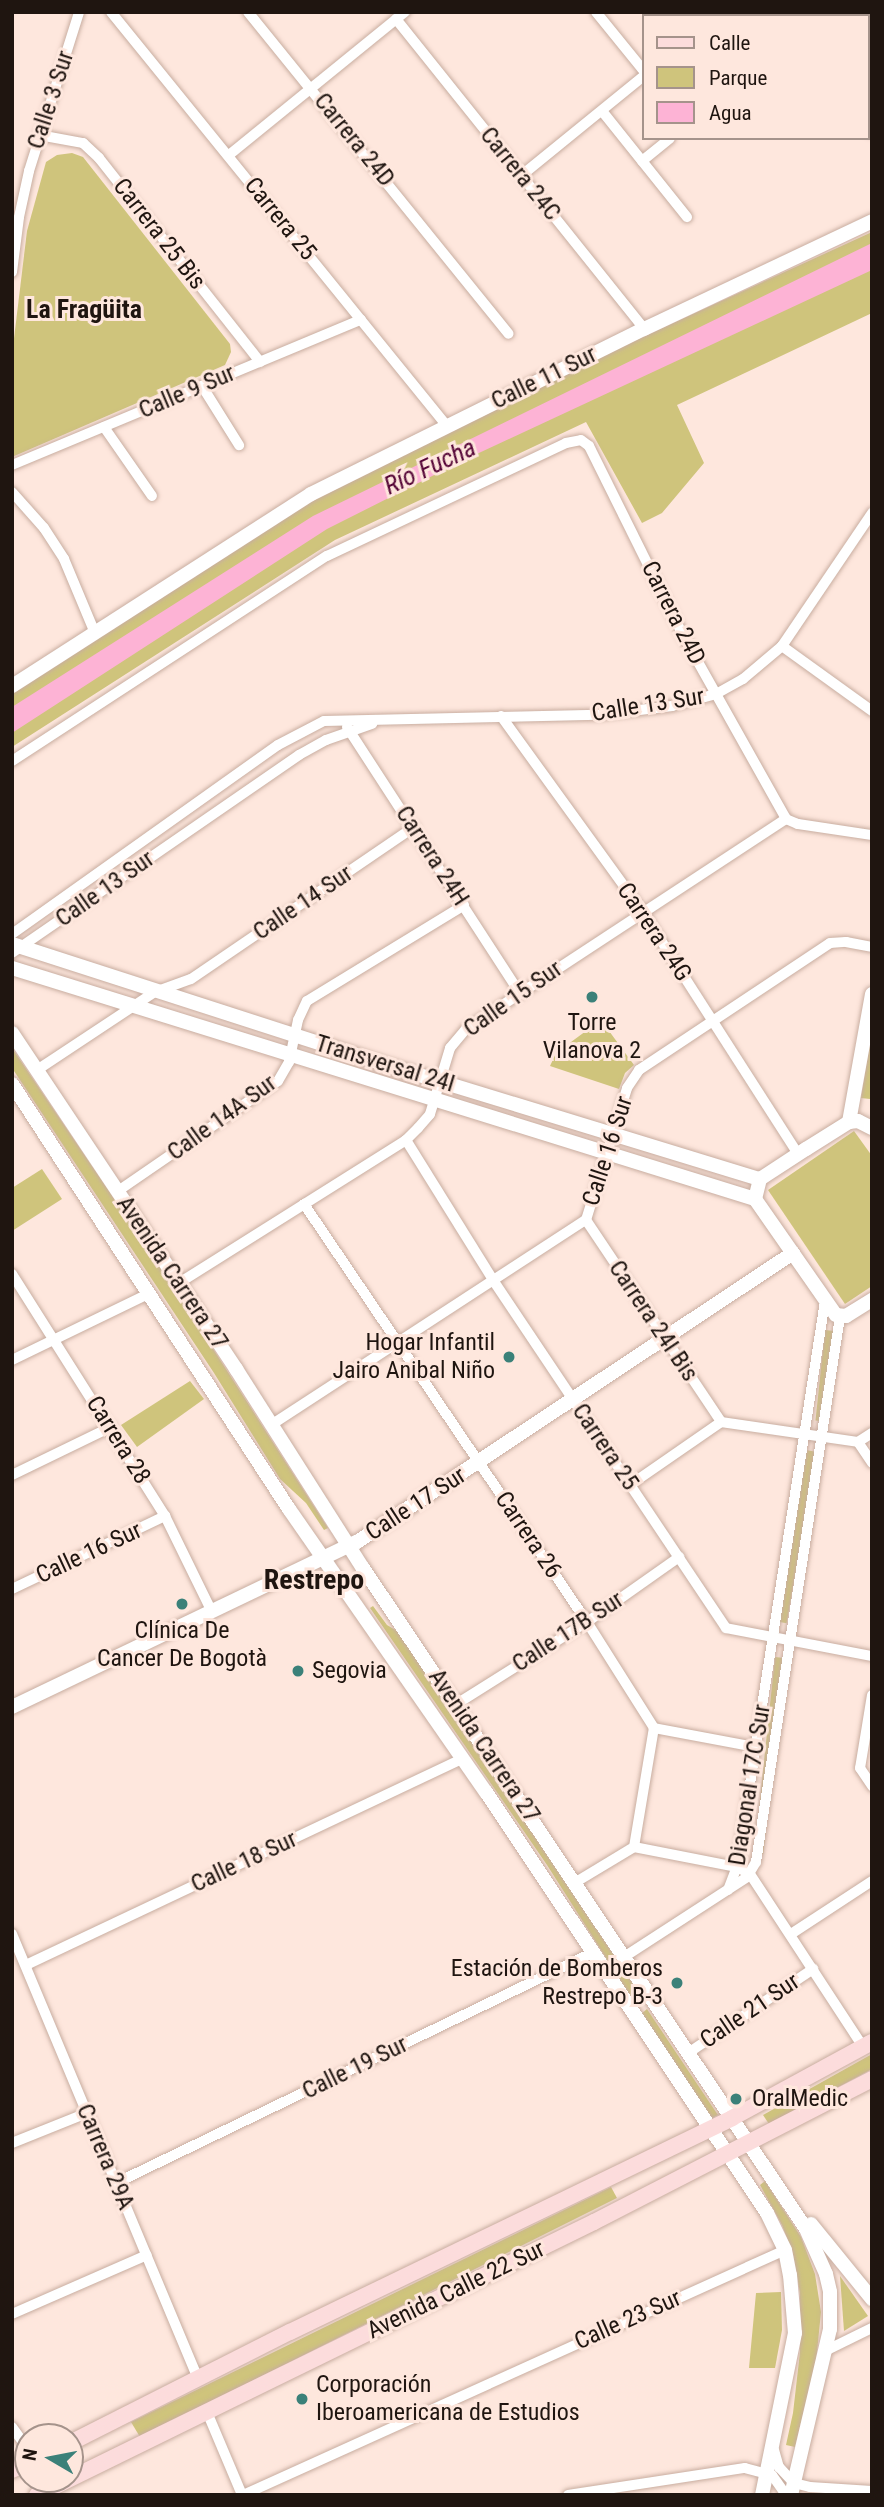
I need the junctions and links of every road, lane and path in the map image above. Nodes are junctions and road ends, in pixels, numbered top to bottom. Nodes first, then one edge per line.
1 (79, 12) edge
2 (111, 12) edge
3 (248, 12) edge
4 (404, 12) edge
5 (596, 12) edge
6 (396, 19) junction
7 (642, 71) edge
8 (642, 76) edge
9 (312, 87) junction
10 (602, 111) junction
11 (39, 135) junction
12 (668, 140) edge
13 (229, 155) junction
14 (642, 161) junction
15 (522, 175) junction
16 (15, 216) edge
17 (687, 217) dead end
18 (872, 221) edge
19 (12, 272) edge
20 (361, 320) junction
21 (644, 329) junction
22 (509, 334) dead end
23 (260, 362) junction
24 (202, 386) junction
25 (447, 426) junction
26 (104, 427) junction
27 (239, 445) dead end
28 (12, 465) edge
29 (12, 492) edge
30 (152, 496) dead end
31 (872, 513) edge
32 (95, 633) junction
33 (782, 646) junction
34 (12, 686) edge
35 (716, 694) junction
36 (872, 711) edge
37 (502, 716) junction
38 (343, 720) junction
39 (379, 722) junction
40 (350, 731) junction
41 (12, 761) edge
42 (786, 819) junction
43 (414, 827) junction
44 (872, 835) edge
45 (464, 905) junction
46 (642, 911) junction
47 (12, 934) edge
48 (872, 947) edge
49 (15, 948) edge
50 (12, 968) edge
51 (191, 979) junction
52 (155, 992) junction
53 (520, 993) junction
54 (872, 994) edge
55 (191, 1003) junction
56 (135, 1005) junction
57 (712, 1022) junction
58 (12, 1033) edge
59 (294, 1036) junction
60 (292, 1054) junction
61 (37, 1070) junction
62 (439, 1081) junction
63 (12, 1084) edge
64 (435, 1099) junction
65 (849, 1122) junction
66 (872, 1127) edge
67 (613, 1134) junction
68 (406, 1140) junction
69 (608, 1153) junction
70 (798, 1154) junction
71 (760, 1179) junction
72 (118, 1191) junction
73 (755, 1199) junction
74 (304, 1204) junction
75 (586, 1220) junction
76 (793, 1253) junction
77 (12, 1274) edge
78 (493, 1280) junction
79 (179, 1283) junction
80 (150, 1293) junction
81 (872, 1300) edge
82 (825, 1301) junction
83 (840, 1317) junction
84 (665, 1338) junction
85 (54, 1340) junction
86 (399, 1341) junction
87 (12, 1360) edge
88 (573, 1400) junction
89 (721, 1422) junction
90 (271, 1425) junction
91 (111, 1427) junction
92 (872, 1433) edge
93 (807, 1434) junction
94 (822, 1437) junction
95 (858, 1442) junction
96 (479, 1463) junction
97 (872, 1463) edge
98 (12, 1475) edge
99 (630, 1485) junction
100 (165, 1516) junction
101 (350, 1546) junction
102 (679, 1558) junction
103 (324, 1559) junction
104 (12, 1589) edge
105 (212, 1612) junction
106 (587, 1622) junction
107 (774, 1638) junction
108 (792, 1641) junction
109 (872, 1656) edge
110 (872, 1695) edge
111 (455, 1704) junction
112 (12, 1707) edge
113 (654, 1728) junction
114 (756, 1747) junction
115 (463, 1758) junction
116 (872, 1786) edge
117 (634, 1847) junction
118 (737, 1867) junction
119 (750, 1874) junction
120 (872, 1881) edge
121 (576, 1882) junction
122 (728, 1890) junction
123 (12, 1934) edge
124 (791, 1934) junction
125 (592, 1953) junction
126 (624, 1958) junction
127 (26, 1965) junction
128 (813, 1969) junction
129 (651, 1999) junction
130 (632, 2013) junction
131 (867, 2045) edge
132 (688, 2053) junction
133 (872, 2079) edge
134 (87, 2113) junction
135 (732, 2118) junction
136 (710, 2128) junction
137 (12, 2143) edge
138 (751, 2144) junction
139 (729, 2155) junction
140 (116, 2183) junction
141 (780, 2186) junction
142 (785, 2250) junction
143 (146, 2255) junction
144 (872, 2299) edge
145 (12, 2314) edge
146 (872, 2328) edge
147 (827, 2350) junction
148 (199, 2380) junction
149 (207, 2412) junction
150 (84, 2436) edge
151 (774, 2443) junction
152 (84, 2471) edge
153 (767, 2472) junction
154 (790, 2491) edge
155 (872, 2491) edge
156 (242, 2495) edge
157 (568, 2495) edge
158 (762, 2495) edge

1 - 11 street, Calle 3 Sur
2 - 13 street, Carrera 25
3 - 9 street, Carrera 24D
4 - 6 street
5 - 7 street
6 - 9 street
6 - 15 street, Carrera 24C
8 - 10 street
9 - 13 street
9 - 22 street, Carrera 24D
10 - 14 street
10 - 15 street
11 - 16 street, Calle 3 Sur
11 - 23 street, Carrera 25 Bis
12 - 14 street
13 - 20 street, Carrera 25
14 - 17 street
15 - 21 street, Carrera 24C
16 - 19 street, Calle 3 Sur
18 - 21 street, Calle 11 Sur
20 - 23 street, Calle 9 Sur
20 - 25 street, Carrera 25
21 - 25 street, Calle 11 Sur
23 - 24 street, Calle 9 Sur
24 - 26 street, Calle 9 Sur
24 - 27 street
25 - 32 street, Calle 11 Sur
26 - 28 street, Calle 9 Sur
26 - 30 street
29 - 32 street
31 - 33 street, Calle 13 Sur
32 - 34 street, Calle 11 Sur
33 - 35 street, Calle 13 Sur
33 - 36 street
35 - 37 street, Calle 13 Sur
35 - 41 street, Carrera 24D
35 - 42 street, Carrera 24D
37 - 39 street, Calle 13 Sur
37 - 46 street, Carrera 24G
38 - 39 street, Calle 13 Sur
38 - 40 street, Carrera 24H
38 - 47 street, Calle 13 Sur
39 - 40 street, Calle 13 Sur
40 - 43 street, Carrera 24H
40 - 49 street, Calle 13 Sur
42 - 44 street
42 - 46 street, Calle 15 Sur
43 - 45 street, Carrera 24H
43 - 51 street, Calle 14 Sur
45 - 53 street, Carrera 24H
45 - 59 street, Calle 14A Sur
46 - 53 street, Calle 15 Sur
46 - 57 street, Carrera 24G
48 - 57 street, Calle 16 Sur
49 - 52 street, Transversal 24I
50 - 56 street, Transversal 24I
51 - 52 street, Calle 14 Sur
51 - 55 street
52 - 55 street, Transversal 24I
52 - 56 street, Calle 14 Sur
53 - 62 street, Calle 15 Sur
54 - 65 street
55 - 59 street, Transversal 24I
56 - 60 street, Transversal 24I
56 - 61 street, Calle 14 Sur
57 - 67 street, Calle 16 Sur
57 - 70 street, Carrera 24G
58 - 61 street, Avenida Carrera 27
59 - 60 street, Calle 14A Sur
59 - 62 street, Transversal 24I
60 - 64 street, Transversal 24I
60 - 72 street, Calle 14A Sur
61 - 72 street, Avenida Carrera 27
62 - 64 street, Calle 15 Sur
62 - 67 street, Transversal 24I
63 - 80 street, Avenida Carrera 27
64 - 68 street, Calle 15 Sur
64 - 69 street, Transversal 24I
65 - 66 street
65 - 70 street
67 - 69 street, Calle 16 Sur
67 - 71 street, Transversal 24I
68 - 74 street, Calle 15 Sur
68 - 78 street, Carrera 25
69 - 73 street, Transversal 24I
69 - 75 street, Calle 16 Sur
70 - 71 street
71 - 73 street
72 - 79 street, Avenida Carrera 27
73 - 76 street
74 - 79 street, Calle 15 Sur
74 - 86 street, Carrera 26
75 - 78 street, Calle 16 Sur
75 - 84 street, Carrera 24I Bis
76 - 82 street
76 - 84 street, Calle 17 Sur
77 - 85 street, Carrera 28
78 - 86 street, Calle 16 Sur
78 - 88 street, Carrera 25
79 - 90 street, Avenida Carrera 27
80 - 85 street
80 - 103 street, Avenida Carrera 27
81 - 83 street
82 - 83 street
82 - 93 street, Diagonal 17C Sur
83 - 94 street, Diagonal 17C Sur
84 - 88 street, Calle 17 Sur
84 - 89 street, Carrera 24I Bis
85 - 87 street
85 - 91 street, Carrera 28
86 - 90 street, Calle 16 Sur
86 - 96 street, Carrera 26
88 - 96 street, Calle 17 Sur
88 - 99 street, Carrera 25
89 - 93 street
89 - 99 street
90 - 101 street, Avenida Carrera 27
91 - 98 street
91 - 100 street, Carrera 28
92 - 95 street
93 - 94 street
93 - 107 street, Diagonal 17C Sur
94 - 95 street
94 - 108 street, Diagonal 17C Sur
95 - 97 street
96 - 101 street, Calle 17 Sur
96 - 106 street, Carrera 26
99 - 102 street, Carrera 25
100 - 104 street, Calle 16 Sur
100 - 105 street, Carrera 28
101 - 103 street, Calle 17 Sur
101 - 111 street, Avenida Carrera 27
102 - 106 street, Calle 17B Sur
102 - 107 street, Carrera 25
103 - 105 street, Calle 17 Sur
103 - 115 street, Avenida Carrera 27
105 - 112 street, Calle 17 Sur
106 - 111 street, Calle 17B Sur
106 - 113 street, Carrera 26
107 - 108 street, Carrera 25
107 - 114 street, Diagonal 17C Sur
108 - 109 street, Carrera 25
108 - 119 street, Diagonal 17C Sur
110 - 116 street
111 - 121 street, Avenida Carrera 27
113 - 114 street
113 - 117 street
114 - 118 street, Diagonal 17C Sur
115 - 125 street, Avenida Carrera 27
115 - 127 street, Calle 18 Sur
117 - 118 street
117 - 121 street
118 - 119 street
118 - 122 street, Diagonal 17C Sur
119 - 122 street, Diagonal 17C Sur
119 - 124 street
120 - 124 street
121 - 126 street, Avenida Carrera 27
122 - 126 street
123 - 127 street, Carrera 29A
124 - 128 street
125 - 130 street, Avenida Carrera 27
125 - 140 street, Calle 19 Sur
126 - 129 street, Avenida Carrera 27
127 - 134 street, Carrera 29A
128 - 131 street
128 - 132 street, Calle 21 Sur
129 - 130 street
129 - 132 street, Avenida Carrera 27
130 - 136 street, Avenida Carrera 27
131 - 135 main road, Avenida Calle 22 Sur
132 - 135 street, Avenida Carrera 27
133 - 138 main road, Avenida Calle 22 Sur
134 - 137 street
134 - 140 street, Carrera 29A
135 - 136 main road, Avenida Calle 22 Sur
135 - 138 street, Avenida Carrera 27
136 - 139 street, Avenida Carrera 27
136 - 148 main road, Avenida Calle 22 Sur
138 - 139 main road, Avenida Calle 22 Sur
138 - 141 street, Avenida Carrera 27
139 - 142 street, Avenida Carrera 27
139 - 149 main road, Avenida Calle 22 Sur
140 - 143 street, Carrera 29A
141 - 144 street
141 - 147 street, Avenida Carrera 27
142 - 151 street, Avenida Carrera 27
142 - 156 street, Calle 23 Sur
143 - 145 street
143 - 148 street, Carrera 29A
146 - 147 street
147 - 154 street, Avenida Carrera 27
148 - 150 main road, Avenida Calle 22 Sur
149 - 152 main road, Avenida Calle 22 Sur
149 - 156 street
151 - 153 street, Avenida Carrera 27
151 - 154 street
153 - 154 street
153 - 157 street
153 - 158 street, Avenida Carrera 27
154 - 155 street

